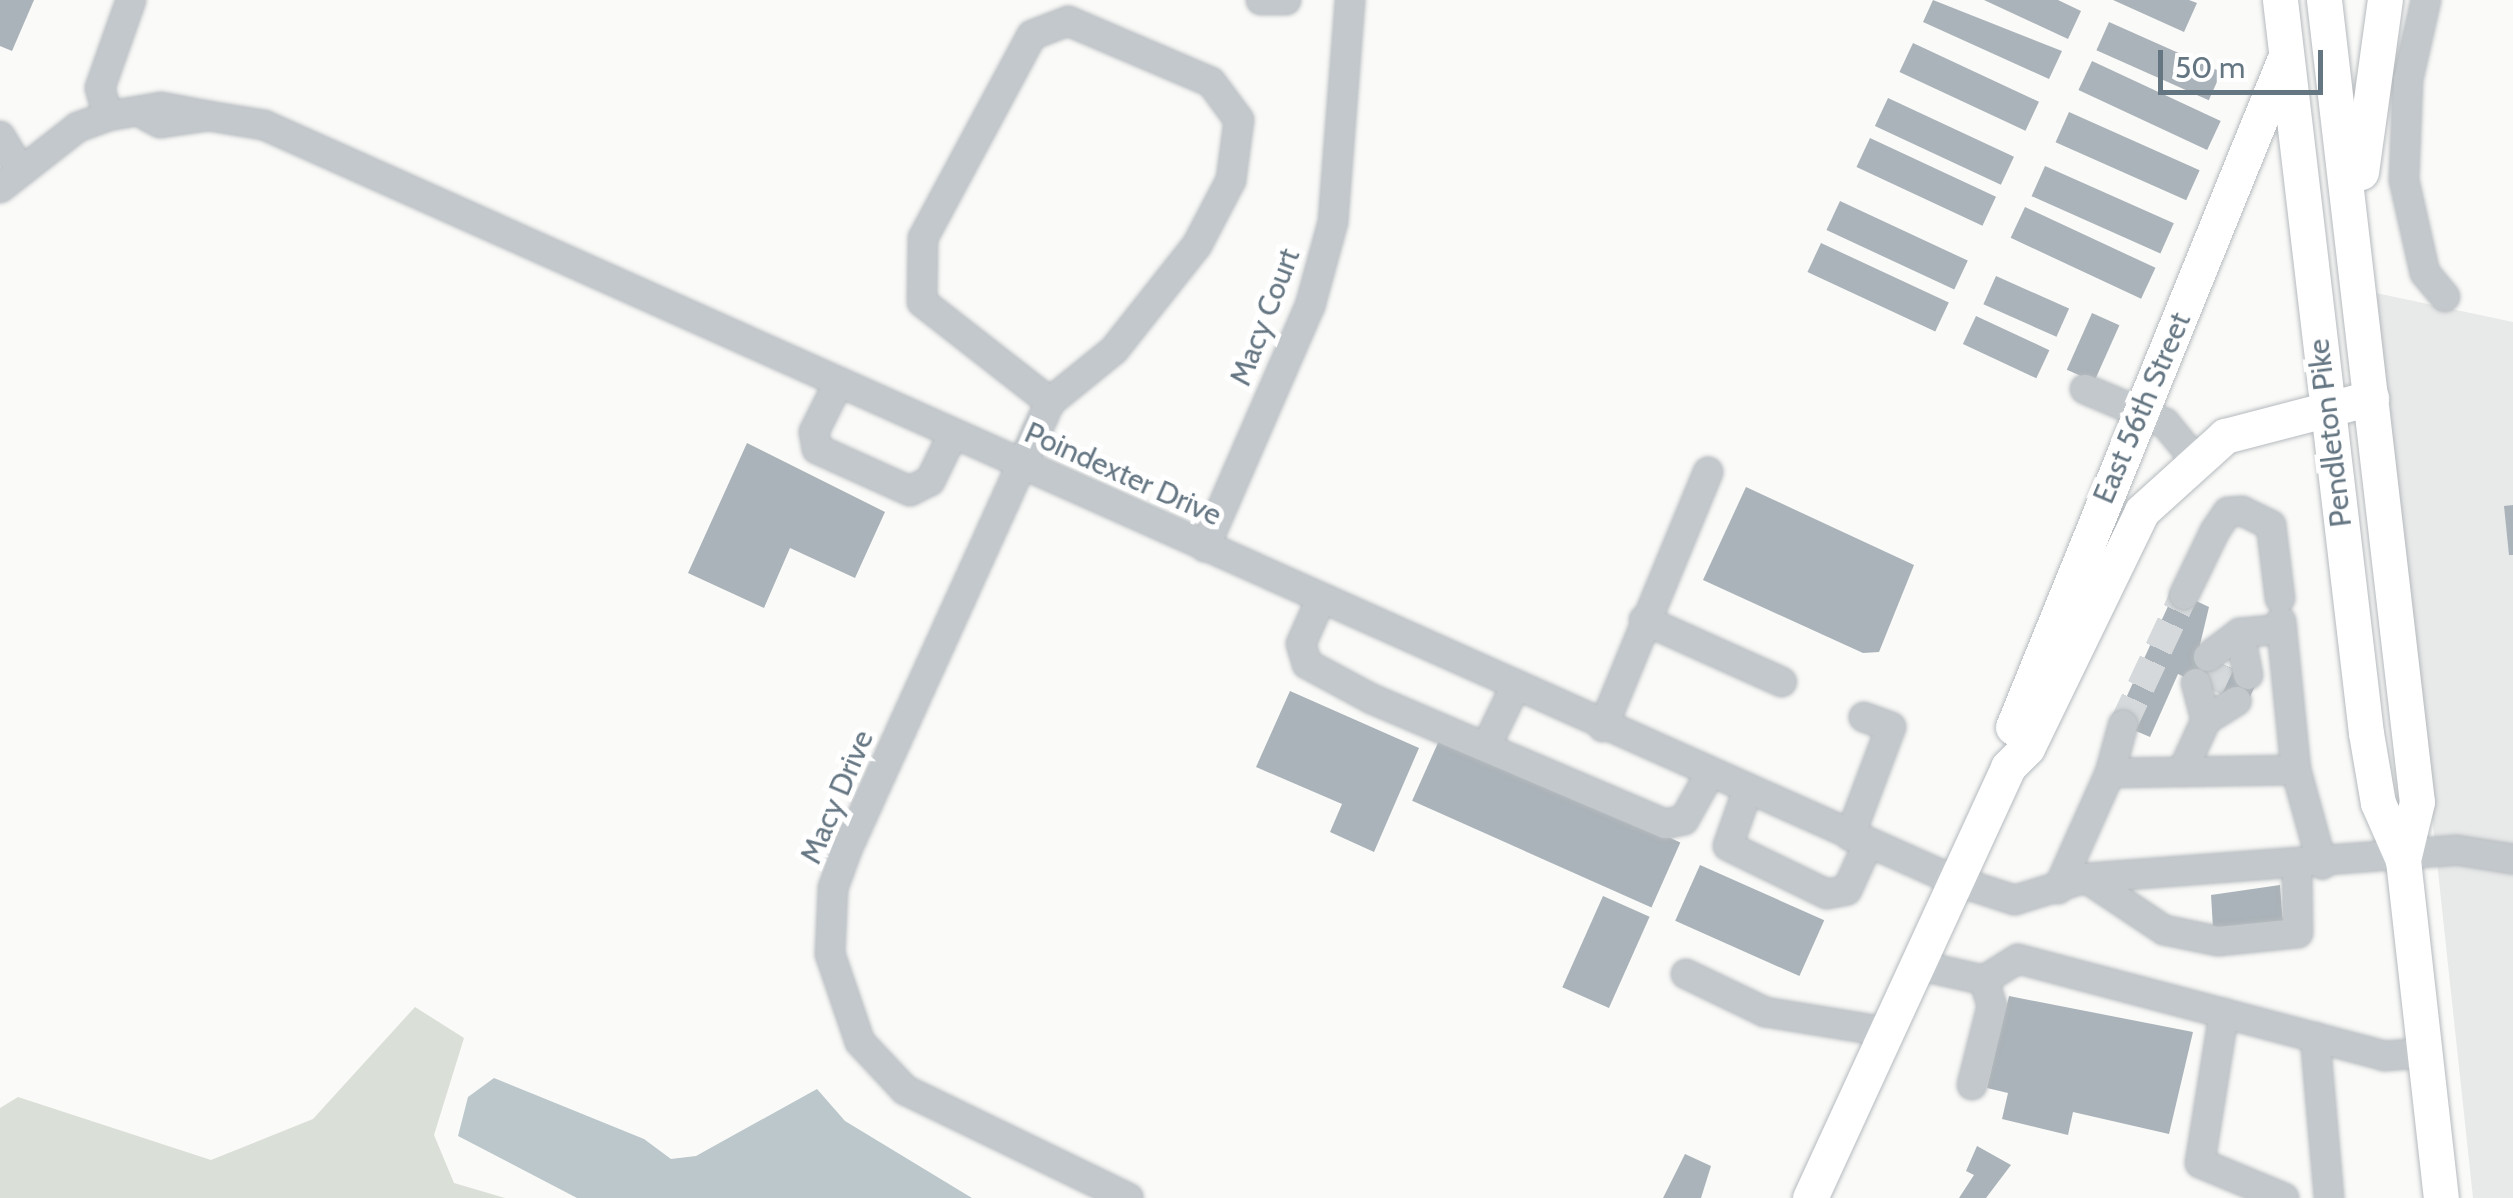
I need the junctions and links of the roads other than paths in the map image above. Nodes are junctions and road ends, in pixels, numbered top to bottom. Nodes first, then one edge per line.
1 (131, 0) edge
2 (1261, 0) edge
3 (1286, 0) edge
4 (1350, 0) edge
5 (2280, 0) edge
6 (2324, 0) edge
7 (2367, 0) edge
8 (2386, 0) edge
9 (2426, 0) edge
10 (2287, 51) junction
11 (2332, 74) junction
12 (108, 116) junction
13 (0, 136) edge
14 (10, 179) edge
15 (2356, 268) junction
16 (2445, 297) dead end
17 (839, 382) junction
18 (2085, 390) dead end
19 (2371, 398) junction
20 (1050, 402) junction
21 (2327, 404) junction
22 (2137, 411) junction
23 (953, 434) junction
24 (2194, 457) junction
25 (1023, 465) junction
26 (1708, 472) dead end
27 (1204, 547) junction
28 (2184, 595) tunnel mouth
29 (1321, 599) junction
30 (2281, 616) junction
31 (1644, 620) junction
32 (1782, 682) dead end
33 (1515, 687) junction
34 (1864, 717) dead end
35 (2124, 725) tunnel mouth
36 (1603, 727) junction
37 (1486, 747) junction
38 (2008, 767) junction
39 (2296, 770) junction
40 (2182, 772) junction
41 (2110, 773) junction
42 (1709, 775) junction
43 (1747, 792) junction
44 (1859, 840) junction
45 (2403, 860) junction
46 (2513, 860) edge
47 (2301, 866) junction
48 (2086, 878) junction
49 (1956, 881) junction
50 (2058, 889) junction
51 (2152, 918) junction
52 (1917, 965) junction
53 (1686, 974) dead end
54 (1984, 980) junction
55 (2224, 1013) junction
56 (1886, 1032) junction
57 (2315, 1037) junction
58 (2424, 1053) junction
59 (1972, 1085) dead end
60 (1117, 1196) edge
61 (1810, 1198) edge
62 (2284, 1198) edge
63 (2329, 1198) edge
64 (2441, 1198) edge

1 - 12 street
2 - 3 street
4 - 27 street, Macy Court
5 - 10 main road, Pendleton Pike
6 - 11 main road, Pendleton Pike
7 - 11 main road
8 - 15 main road
9 - 16 street
10 - 21 main road, Pendleton Pike
10 - 22 main road, East 56th Street
11 - 15 main road, Pendleton Pike
12 - 14 street
12 - 17 street, Poindexter Drive
13 - 14 street
15 - 19 main road, Pendleton Pike
17 - 23 street, Poindexter Drive
17 - 23 street
18 - 22 street
19 - 21 main road, East 56th Street
19 - 45 main road, Pendleton Pike
20 - 20 street
20 - 25 street, Macy Drive
21 - 24 main road, East 56th Street
21 - 45 main road, Pendleton Pike
22 - 24 street
22 - 38 main road, East 56th Street
23 - 25 street, Poindexter Drive
24 - 38 main road, East 56th Street
25 - 27 street, Poindexter Drive
25 - 60 street, Macy Drive
26 - 31 street
27 - 29 street, Poindexter Drive
28 - 30 street
29 - 33 street, Poindexter Drive
29 - 37 street
30 - 39 street
30 - 40 street
31 - 32 street
31 - 36 street
33 - 36 street, Poindexter Drive
33 - 37 street
34 - 44 street
35 - 41 street
36 - 42 street, Poindexter Drive
37 - 42 street
38 - 49 main road, East 56th Street
39 - 40 street
39 - 47 street
40 - 41 street
41 - 50 street
42 - 43 street, Poindexter Drive
43 - 44 street, Poindexter Drive
43 - 44 street
44 - 49 street, Poindexter Drive
45 - 46 street
45 - 47 street
45 - 58 main road, Pendleton Pike
47 - 48 street, Poindexter Drive
47 - 51 street
47 - 51 street
48 - 50 street, Poindexter Drive
48 - 51 street
49 - 50 street, Poindexter Drive
49 - 52 main road, East 56th Street
52 - 54 street
52 - 56 main road, East 56th Street
53 - 56 street
54 - 55 street
54 - 59 street
55 - 57 street
55 - 62 street
56 - 61 main road, East 56th Street
57 - 58 street
57 - 63 street
58 - 64 main road, Pendleton Pike

